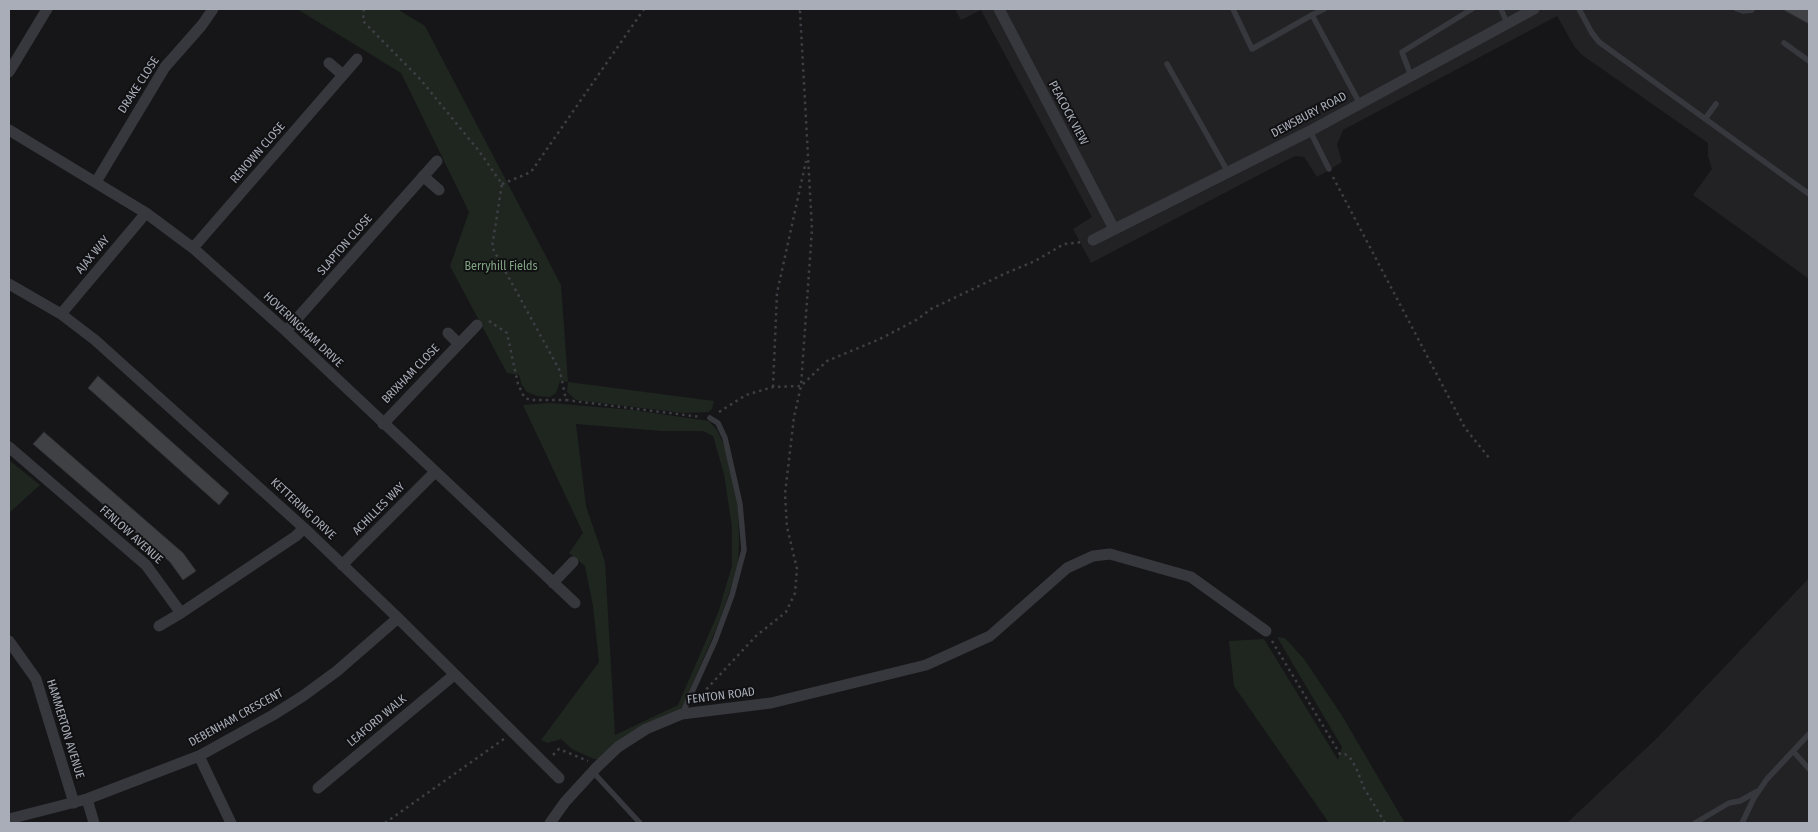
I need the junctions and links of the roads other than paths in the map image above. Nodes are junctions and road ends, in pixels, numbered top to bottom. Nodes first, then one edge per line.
1 (47, 9) edge
2 (213, 9) edge
3 (998, 9) edge
4 (1233, 9) edge
5 (1324, 9) edge
6 (1472, 9) edge
7 (1501, 9) edge
8 (1534, 9) edge
9 (1579, 9) edge
10 (1737, 9) edge
11 (1752, 9) edge
12 (1312, 15) junction
13 (1507, 23) junction
14 (1784, 43) dead end
15 (357, 59) dead end
16 (1809, 61) edge
17 (329, 63) dead end
18 (1167, 64) dead end
19 (9, 72) edge
20 (343, 75) junction
21 (1411, 76) junction
22 (1360, 104) junction
23 (1716, 104) dead end
24 (1705, 119) junction
25 (9, 130) edge
26 (1310, 131) junction
27 (437, 161) dead end
28 (1329, 169) road end
29 (1228, 172) junction
30 (424, 176) junction
31 (96, 182) junction
32 (439, 190) dead end
33 (1809, 194) edge
34 (146, 214) junction
35 (1114, 229) junction
36 (1093, 240) road end
37 (193, 248) junction
38 (9, 284) edge
39 (61, 314) junction
40 (477, 325) road end
41 (286, 331) junction
42 (448, 334) dead end
43 (459, 344) junction
44 (710, 418) road end
45 (383, 424) junction
46 (9, 447) edge
47 (435, 472) junction
48 (304, 528) junction
49 (573, 562) dead end
50 (342, 565) junction
51 (553, 583) junction
52 (574, 603) dead end
53 (181, 612) junction
54 (398, 618) junction
55 (160, 626) dead end
56 (1266, 631) road end
57 (9, 641) edge
58 (454, 675) junction
59 (682, 714) junction
60 (1809, 734) edge
61 (1793, 752) junction
62 (200, 756) junction
63 (1809, 769) edge
64 (595, 770) junction
65 (559, 778) dead end
66 (318, 788) dead end
67 (1758, 791) junction
68 (87, 799) junction
69 (74, 803) junction
70 (9, 819) edge
71 (94, 823) edge
72 (231, 823) edge
73 (550, 823) edge
74 (640, 823) edge
75 (1695, 823) edge
76 (1742, 823) edge

1 - 19 street
2 - 31 street, DRAKE CLOSE
3 - 35 street, PEACOCK VIEW
4 - 12 lane
5 - 12 lane
6 - 21 lane
7 - 13 lane
8 - 13 street, DEWSBURY ROAD
9 - 24 lane
10 - 11 lane
12 - 22 lane
13 - 21 street, DEWSBURY ROAD
14 - 16 lane
15 - 20 street, RENOWN CLOSE
17 - 20 street
18 - 29 lane
20 - 37 street, RENOWN CLOSE
21 - 22 street, DEWSBURY ROAD
22 - 26 street, DEWSBURY ROAD
23 - 24 lane
24 - 33 lane
25 - 31 street, HOVERINGHAM DRIVE
26 - 28 lane
26 - 29 street, DEWSBURY ROAD
27 - 30 street, SLAPTON CLOSE
29 - 35 street, DEWSBURY ROAD
30 - 32 street
30 - 41 street, SLAPTON CLOSE
31 - 34 street, HOVERINGHAM DRIVE
34 - 37 street, HOVERINGHAM DRIVE
34 - 39 street, AJAX WAY
35 - 36 street, DEWSBURY ROAD
37 - 41 street, HOVERINGHAM DRIVE
38 - 39 street, KETTERING DRIVE
39 - 48 street, KETTERING DRIVE
40 - 43 street, BRIXHAM CLOSE
41 - 45 street, HOVERINGHAM DRIVE
42 - 43 street, BRIXHAM CLOSE
43 - 45 street, BRIXHAM CLOSE
44 - 59 lane
45 - 47 street, HOVERINGHAM DRIVE
46 - 53 street, FENLOW AVENUE
47 - 50 street, ACHILLES WAY
47 - 51 street, HOVERINGHAM DRIVE
48 - 50 street, KETTERING DRIVE
48 - 53 street
49 - 51 street
50 - 54 street, KETTERING DRIVE
51 - 52 street, HOVERINGHAM DRIVE
53 - 55 street
54 - 58 street, KETTERING DRIVE
54 - 62 street, DEBENHAM CRESCENT
56 - 59 street, FENTON ROAD
57 - 69 street, HAMMERTON AVENUE
58 - 65 street, KETTERING DRIVE
58 - 66 street, LEAFORD WALK
59 - 64 street, FENTON ROAD
60 - 61 lane
61 - 63 lane
61 - 67 lane
62 - 68 street, DEBENHAM CRESCENT
62 - 72 street
64 - 73 street, FENTON ROAD
64 - 74 lane
67 - 75 lane
67 - 76 lane
68 - 69 street, DEBENHAM CRESCENT
68 - 71 street
69 - 70 street, DEBENHAM CRESCENT

